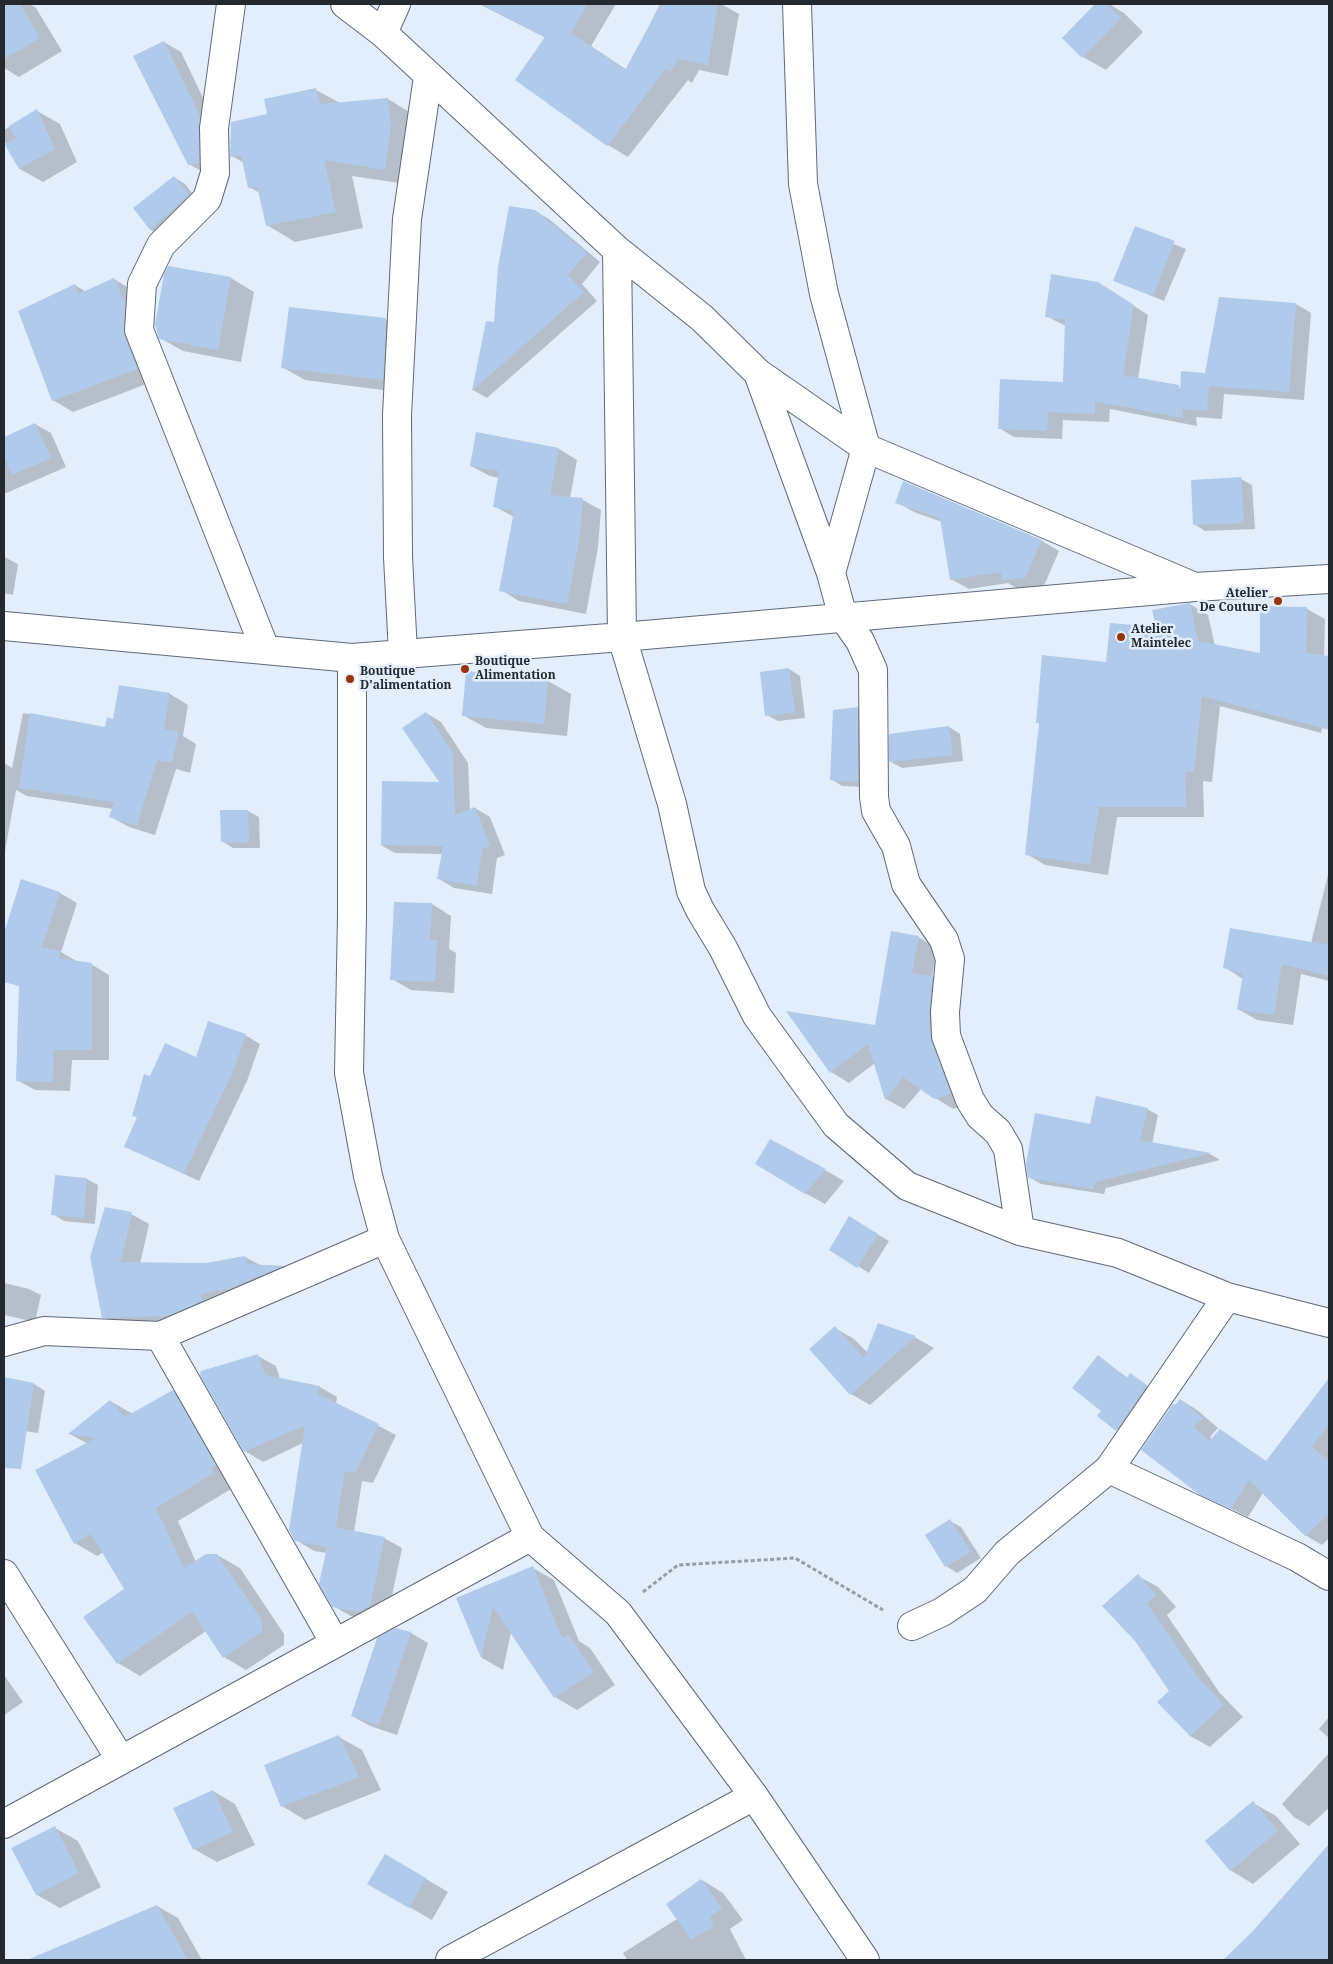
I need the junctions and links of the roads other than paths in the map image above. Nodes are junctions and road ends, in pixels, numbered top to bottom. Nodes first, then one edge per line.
1 (231, 4) edge
2 (345, 4) edge
3 (396, 4) edge
4 (797, 4) edge
5 (383, 33) junction
6 (428, 77) junction
7 (617, 250) junction
8 (758, 373) junction
9 (866, 448) junction
10 (831, 573) junction
11 (1329, 579) edge
12 (1194, 587) junction
13 (843, 618) junction
14 (4, 626) edge
15 (622, 637) junction
16 (265, 649) junction
17 (403, 653) junction
18 (352, 658) junction
19 (1020, 1231) junction
20 (385, 1239) junction
21 (1227, 1297) junction
22 (1329, 1323) edge
23 (160, 1336) junction
24 (4, 1342) edge
25 (1109, 1468) junction
26 (530, 1537) junction
27 (4, 1574) edge
28 (1329, 1576) edge
29 (912, 1626) road end
30 (334, 1643) junction
31 (121, 1760) junction
32 (754, 1796) junction
33 (4, 1824) edge
34 (450, 1960) edge
35 (865, 1960) edge

1 - 16 street
2 - 5 street
3 - 5 street
4 - 9 street
5 - 6 street
6 - 7 street
6 - 17 street
7 - 8 street
7 - 15 street
8 - 9 street
8 - 10 street
9 - 10 street
9 - 12 street
10 - 13 street
11 - 12 street
12 - 13 street
13 - 15 street
13 - 19 street
14 - 16 street
15 - 17 street
15 - 19 street
16 - 18 street
17 - 18 street
18 - 20 street
19 - 21 street
20 - 23 street
20 - 26 street
21 - 22 street
21 - 25 street
23 - 24 street
23 - 30 street
25 - 28 street
25 - 29 street
26 - 30 street
26 - 32 street
27 - 31 street
30 - 31 street
31 - 33 street
32 - 34 street
32 - 35 street

